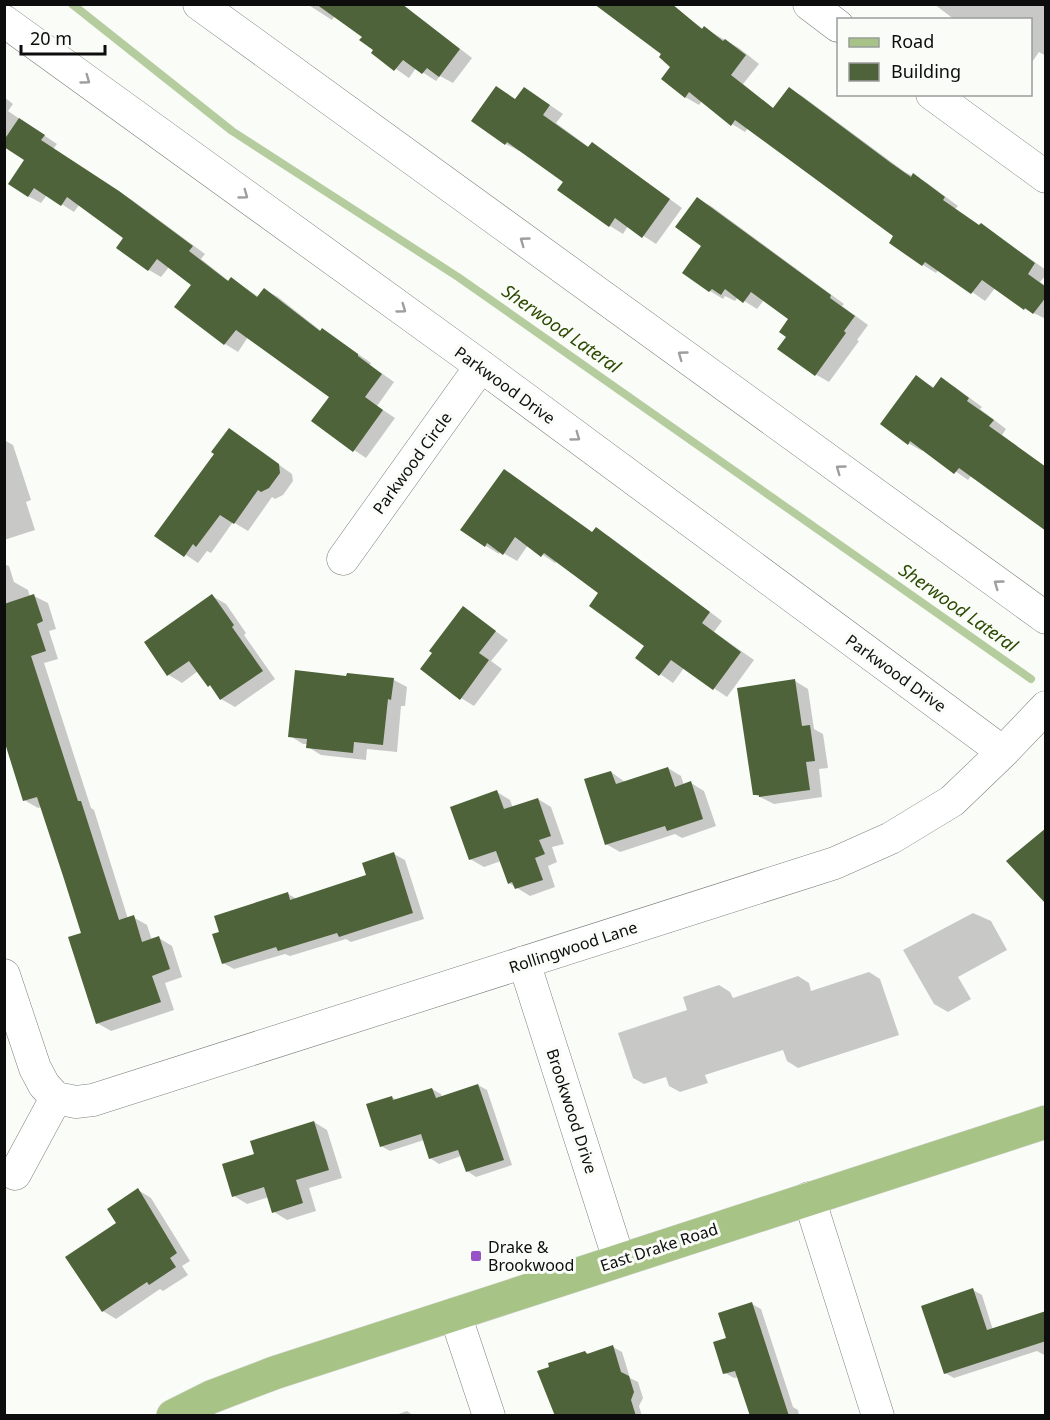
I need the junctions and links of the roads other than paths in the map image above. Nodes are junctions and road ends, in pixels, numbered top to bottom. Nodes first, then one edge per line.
1 (199, 4) edge
2 (809, 4) edge
3 (4, 21) edge
4 (837, 25) edge
5 (935, 96) edge
6 (1046, 177) edge
7 (481, 366) junction
8 (343, 559) dead end
9 (1046, 618) edge
10 (1046, 707) edge
11 (1003, 752) junction
12 (524, 962) junction
13 (4, 975) edge
14 (56, 1098) junction
15 (1046, 1122) edge
16 (15, 1174) dead end
17 (809, 1198) junction
18 (620, 1260) junction
19 (455, 1314) junction
20 (173, 1416) edge
21 (489, 1416) edge
22 (878, 1416) edge

9 -> 1 street
2 - 4 street
3 -> 7 street, Parkwood Drive
5 - 6 street
7 - 8 street, Parkwood Circle
7 -> 11 street, Parkwood Drive
10 - 11 street, Rollingwood Lane
11 - 12 street, Rollingwood Lane
12 - 14 street, Rollingwood Lane
12 - 18 street, Brookwood Drive
13 - 14 street
14 - 16 street
15 - 17 main road, East Drake Road
17 - 18 main road, East Drake Road
17 - 22 street
18 - 19 main road, East Drake Road
19 - 20 main road, East Drake Road
19 - 21 street

